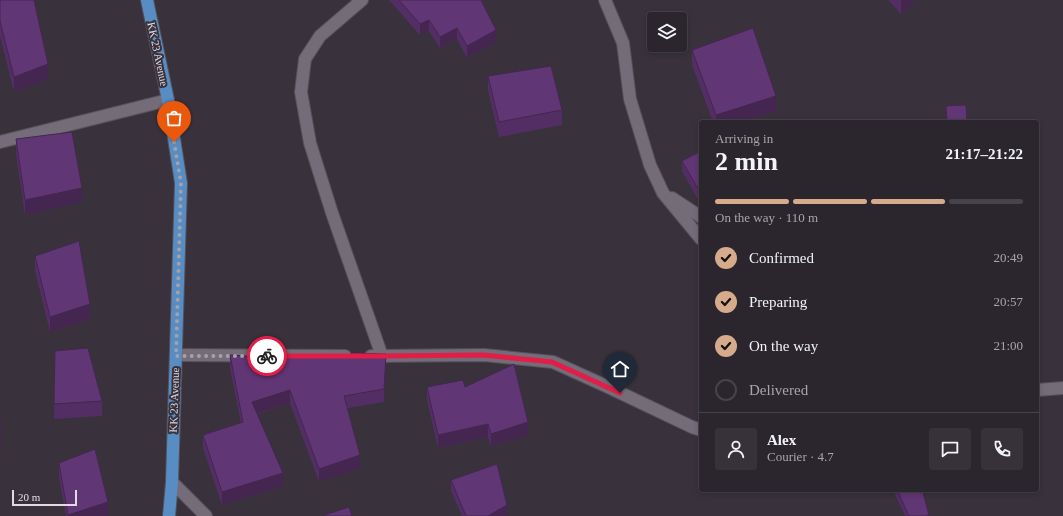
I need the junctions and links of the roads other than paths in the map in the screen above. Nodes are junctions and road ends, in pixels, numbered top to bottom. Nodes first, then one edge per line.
1 (147, 0) edge
2 (362, 0) edge
3 (606, 0) edge
4 (168, 100) junction
5 (0, 142) edge
6 (663, 193) junction
7 (699, 216) edge
8 (699, 237) edge
9 (176, 356) junction
10 (382, 356) junction
11 (1063, 388) edge
12 (1039, 390) edge
13 (699, 429) edge
14 (172, 482) junction
15 (169, 516) edge
16 (206, 516) edge

1 - 4 main road, KK 23 Avenue
2 - 10 street
3 - 6 street
4 - 5 street
4 - 9 main road, KK 23 Avenue
6 - 7 street
6 - 8 street
9 - 10 street
9 - 14 main road, KK 23 Avenue
10 - 13 street
11 - 12 street
14 - 15 main road, KK 23 Avenue
14 - 16 street

